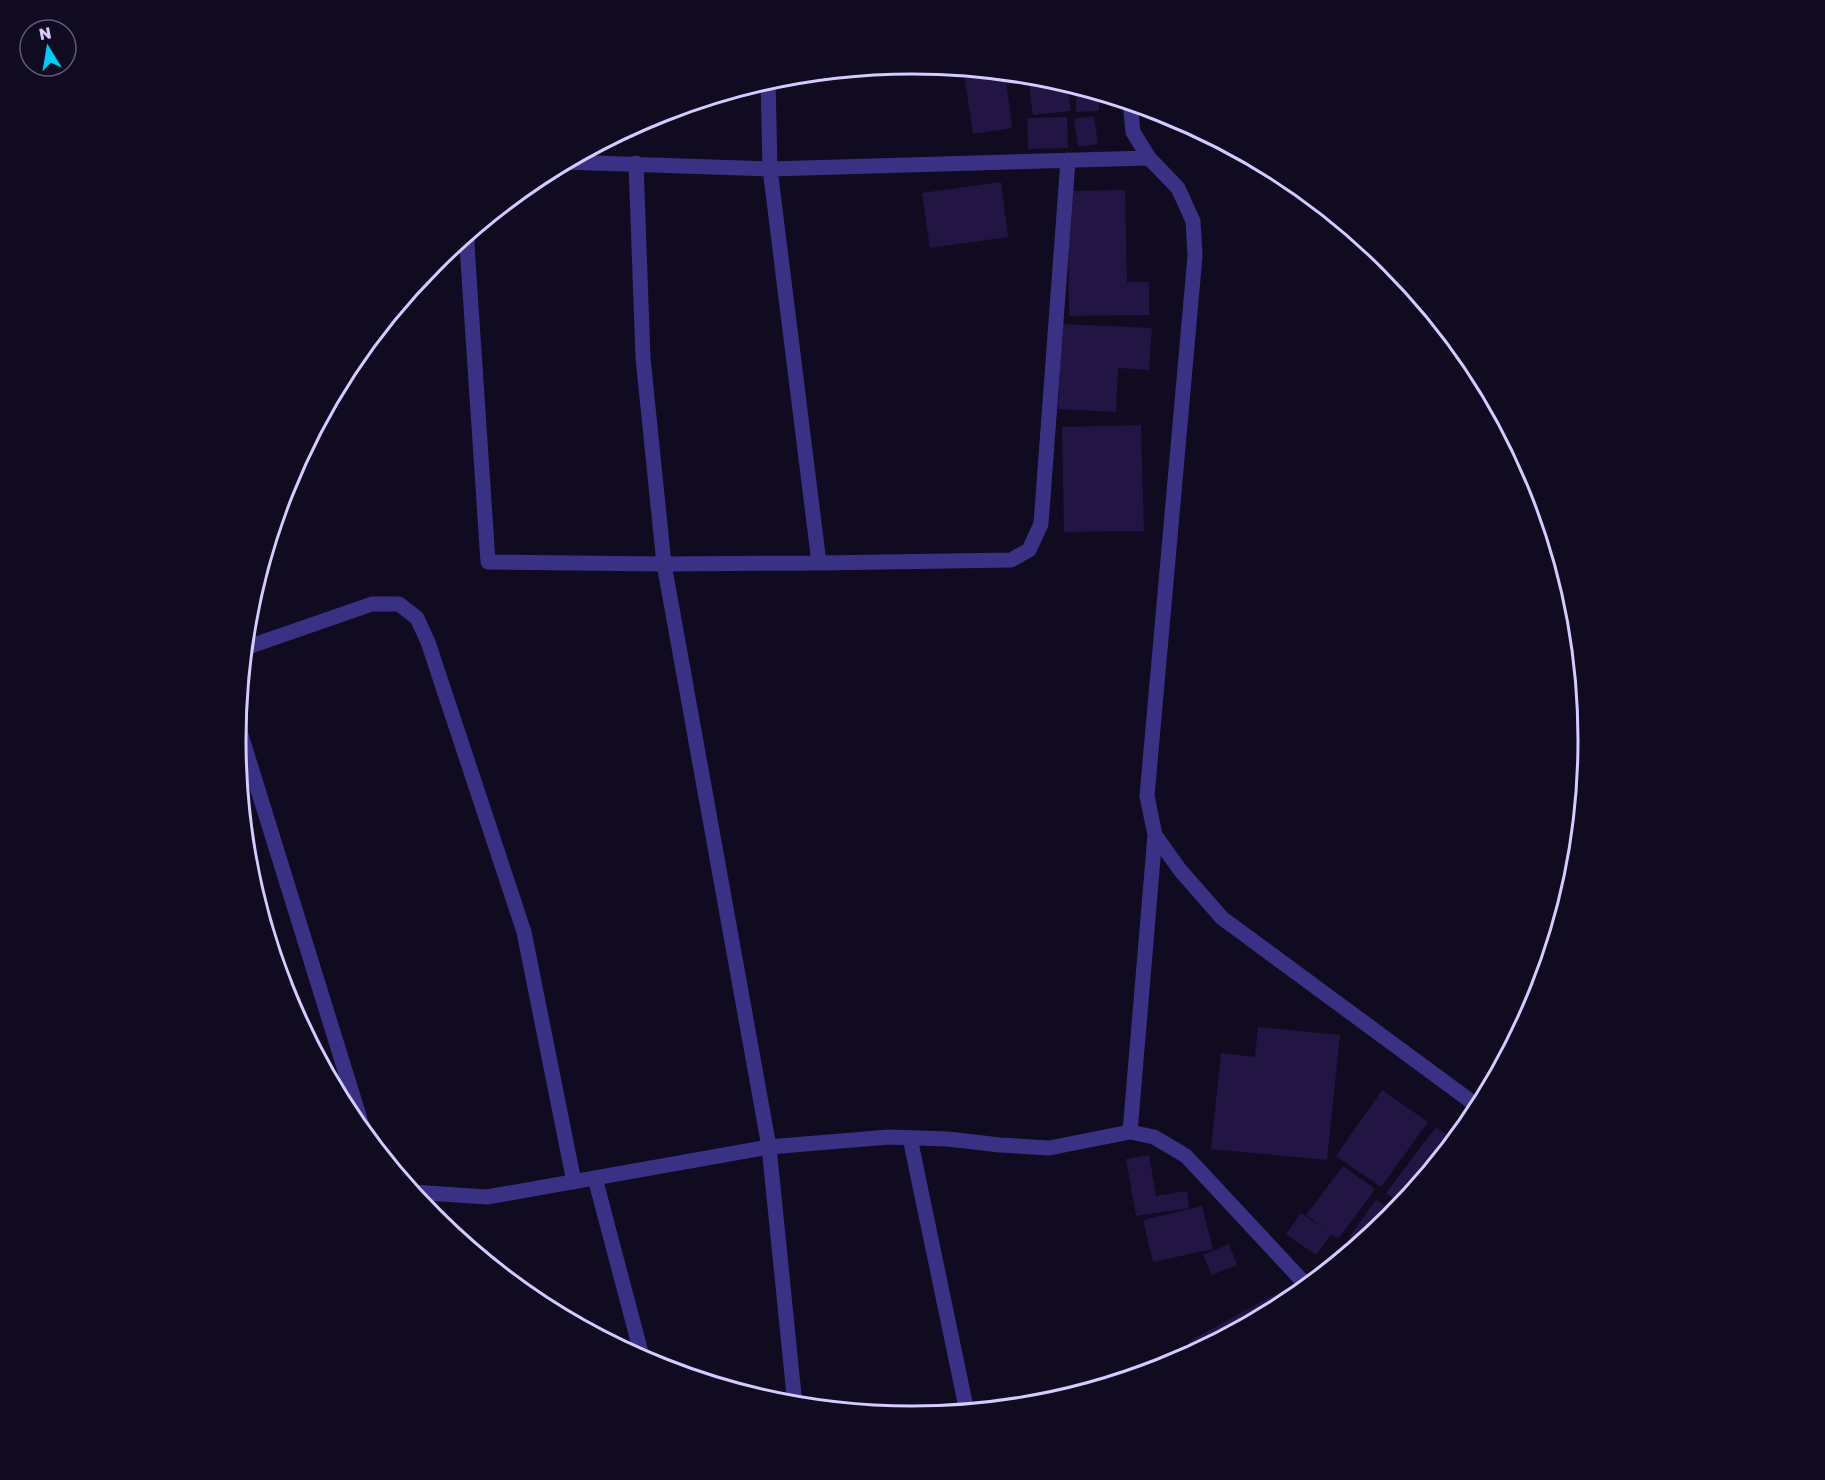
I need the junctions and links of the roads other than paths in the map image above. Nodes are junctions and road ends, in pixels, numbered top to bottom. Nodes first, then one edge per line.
1 (768, 89) edge
2 (1131, 110) edge
3 (1149, 158) junction
4 (1068, 160) junction
5 (580, 162) edge
6 (636, 163) junction
7 (770, 168) junction
8 (467, 245) edge
9 (819, 563) junction
10 (664, 564) junction
11 (253, 645) edge
12 (246, 752) edge
13 (1155, 836) junction
14 (1472, 1102) edge
15 (357, 1108) edge
16 (1130, 1132) junction
17 (910, 1138) junction
18 (769, 1147) junction
19 (595, 1178) junction
20 (574, 1182) junction
21 (424, 1193) edge
22 (1302, 1280) edge
23 (640, 1348) edge
24 (794, 1396) edge
25 (964, 1404) edge

1 - 7 street
2 - 3 street
3 - 4 street
3 - 13 street
4 - 7 street
4 - 9 street
5 - 6 street
6 - 7 street
6 - 10 street
7 - 9 street
8 - 10 street
9 - 10 street
10 - 18 street
11 - 20 street
12 - 15 street
13 - 14 street
13 - 16 street
16 - 17 street
16 - 22 street
17 - 18 street
17 - 25 street
18 - 19 street
18 - 24 street
19 - 20 street
19 - 23 street
20 - 21 street

